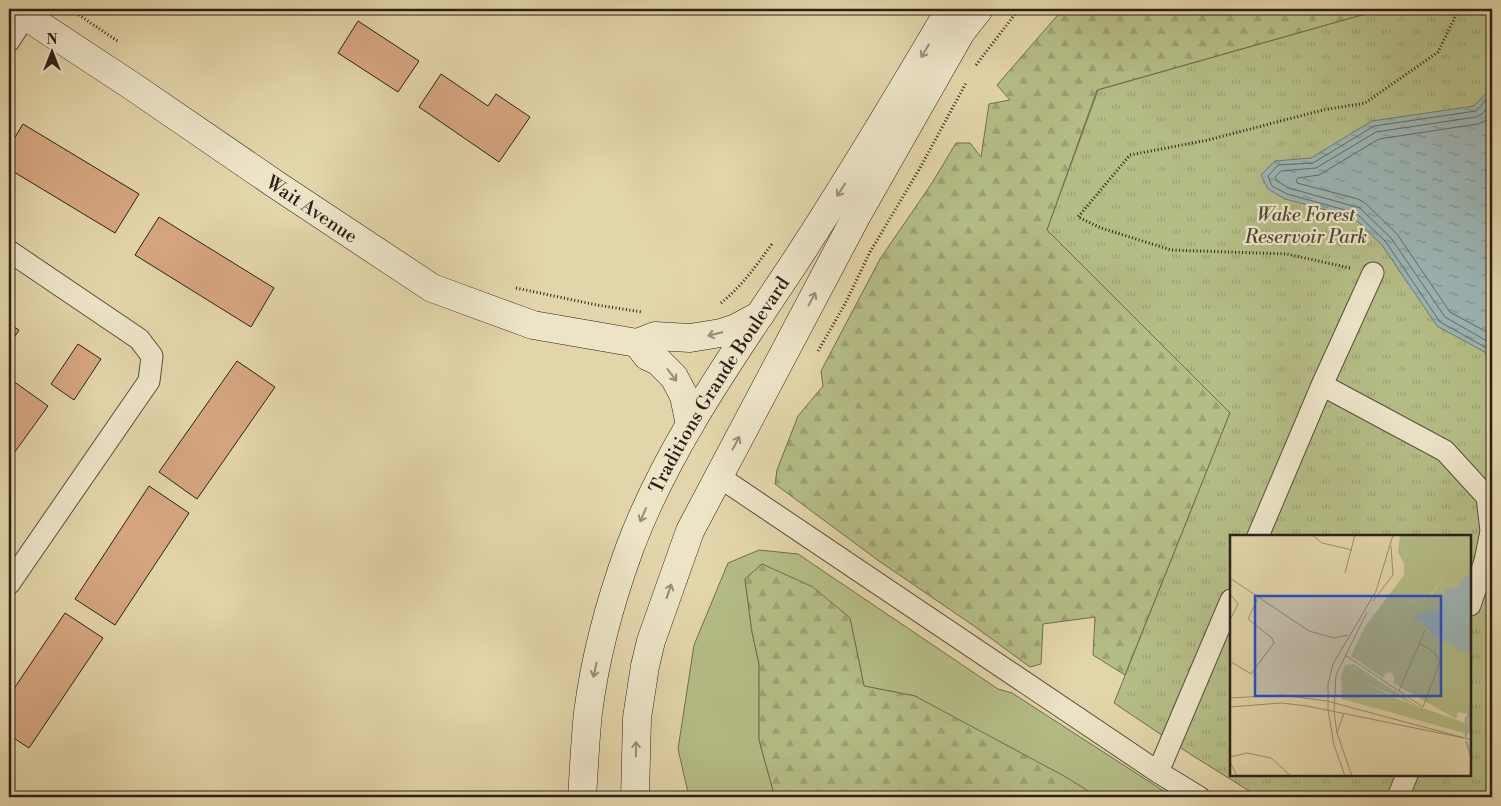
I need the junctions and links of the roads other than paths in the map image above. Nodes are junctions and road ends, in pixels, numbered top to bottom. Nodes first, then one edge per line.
1 (950, 9) edge
2 (979, 9) edge
3 (20, 12) edge
4 (9, 41) edge
5 (9, 251) edge
6 (1373, 273) road end
7 (760, 315) junction
8 (637, 343) junction
9 (1322, 385) junction
10 (690, 426) junction
11 (718, 476) junction
12 (1258, 535) edge
13 (9, 584) edge
14 (1230, 602) edge
15 (1471, 602) edge
16 (1158, 772) junction
17 (1408, 776) edge
18 (582, 797) edge
19 (635, 797) edge
20 (1199, 797) edge
21 (1398, 797) edge

1 -> 7 main road, Traditions Grande Boulevard
11 -> 2 main road, Traditions Grande Boulevard
3 - 4 street
3 - 8 main road, Wait Avenue
5 - 13 street
6 - 9 street
7 -> 8 main road
7 - 10 main road, Traditions Grande Boulevard
8 -> 10 main road
9 - 12 street
9 - 15 street
10 -> 18 main road, Traditions Grande Boulevard
11 - 16 street
19 -> 11 main road, Traditions Grande Boulevard
14 - 16 street
16 - 20 street
17 - 21 street

